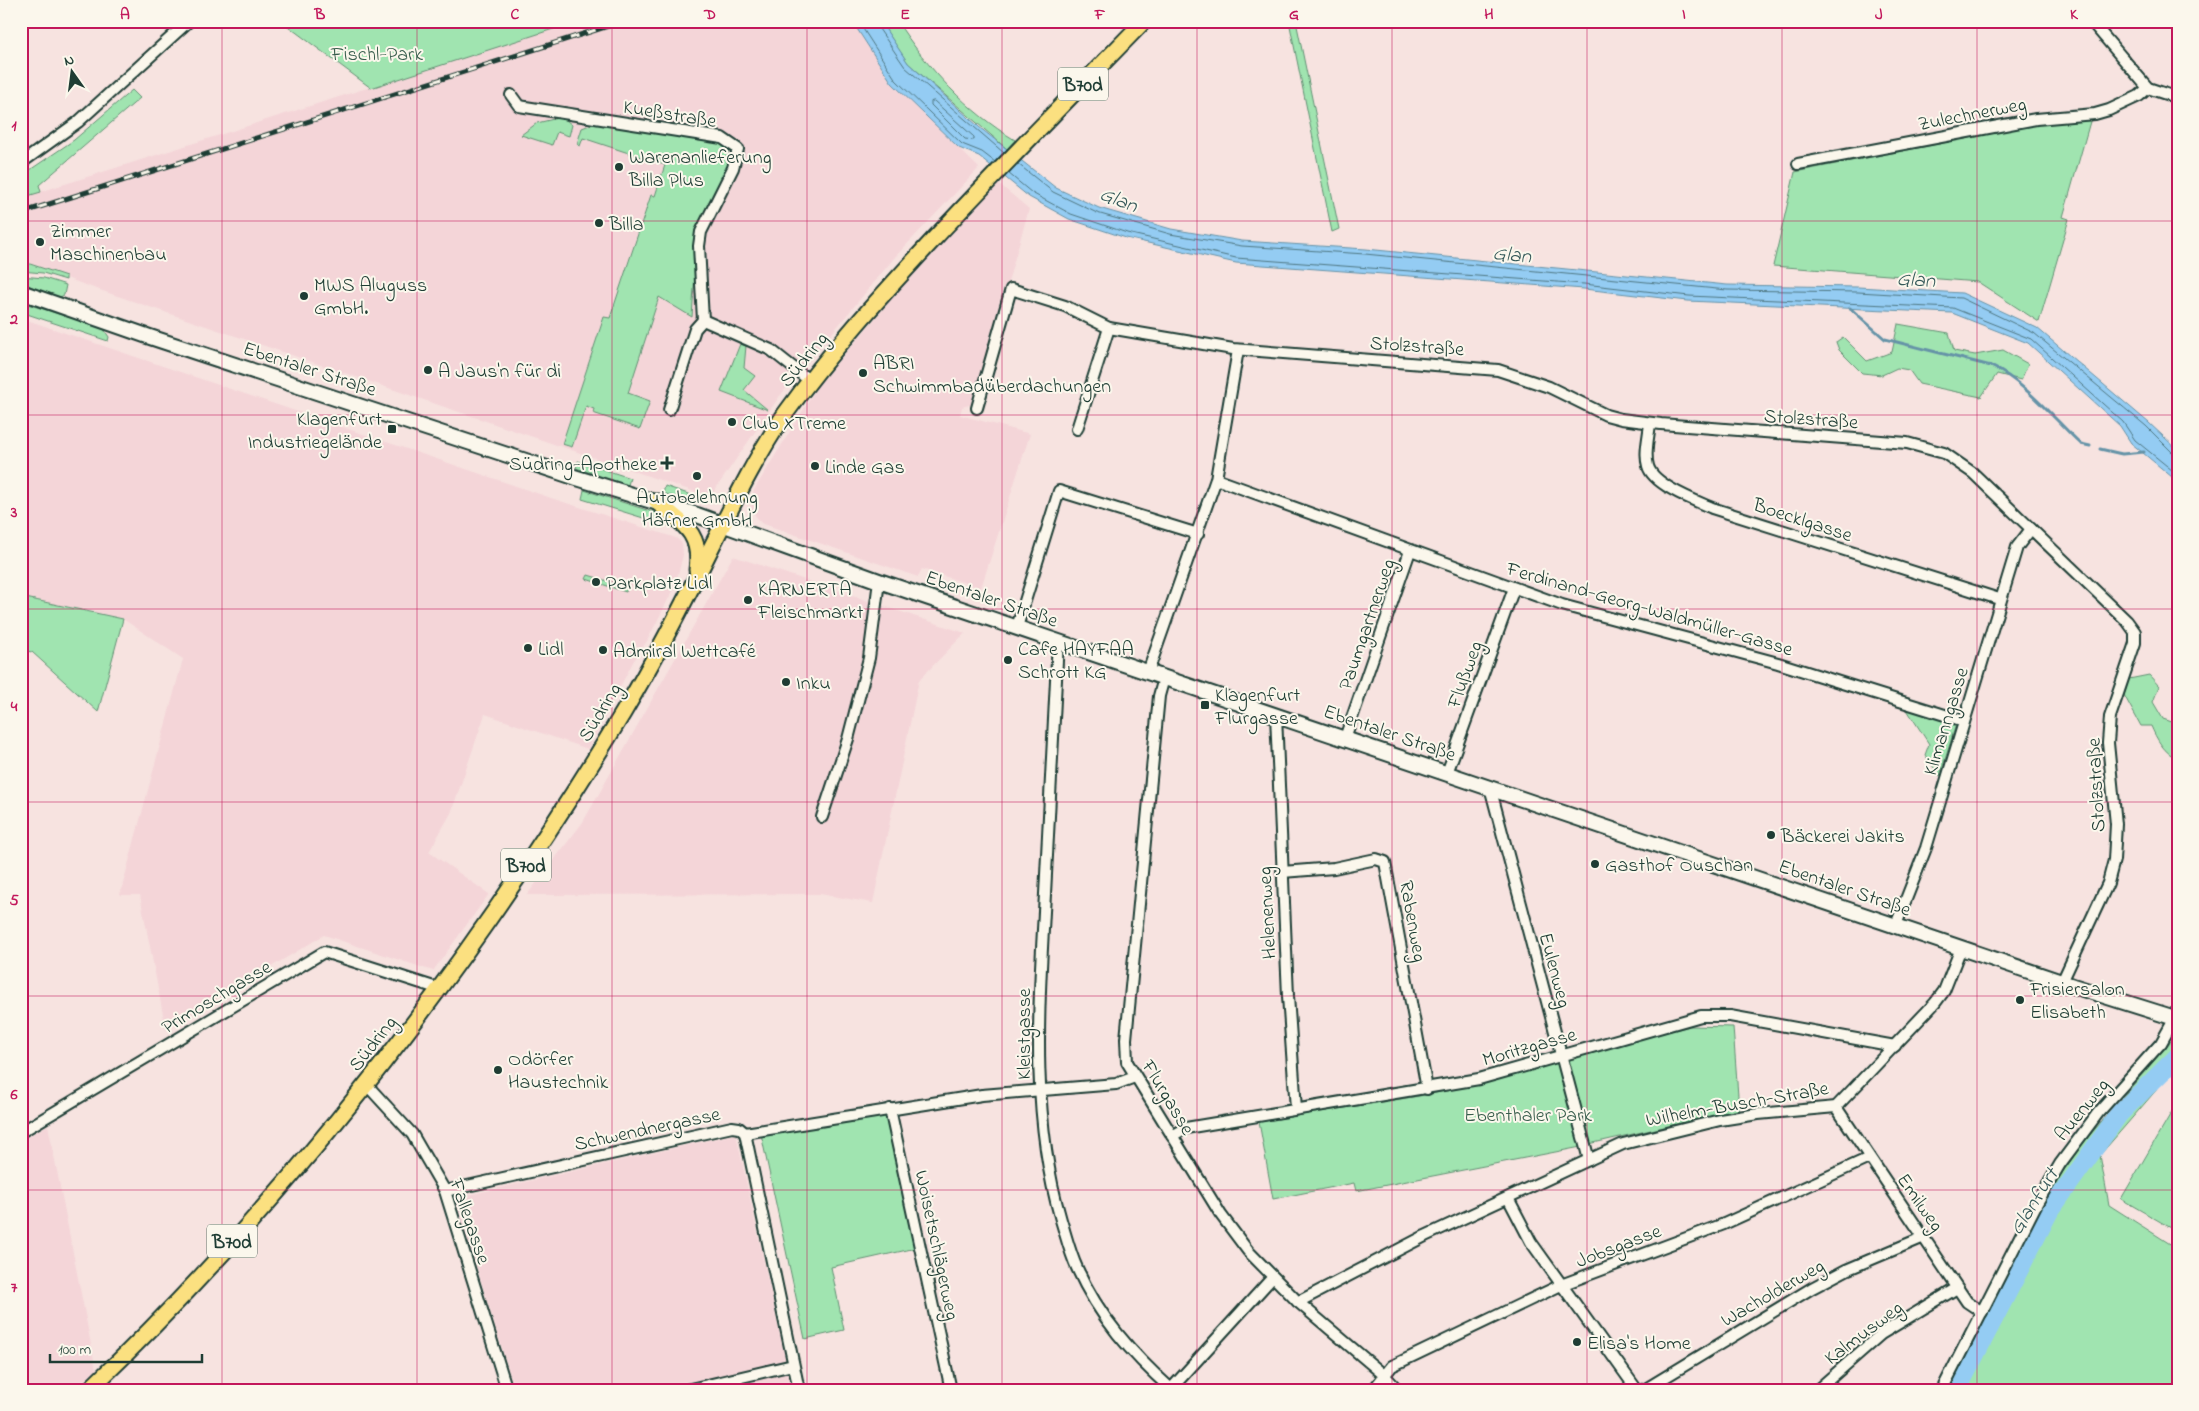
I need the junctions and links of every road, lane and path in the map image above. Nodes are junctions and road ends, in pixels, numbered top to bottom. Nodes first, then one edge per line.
1 (189, 21) edge
2 (1144, 21) edge
3 (2091, 21) edge
4 (2148, 88) junction
5 (511, 94) dead end
6 (2178, 98) edge
7 (21, 163) edge
8 (1798, 164) dead end
9 (21, 292) edge
10 (703, 320) junction
11 (1109, 328) junction
12 (1238, 350) junction
13 (810, 381) junction
14 (977, 408) dead end
15 (670, 410) dead end
16 (1650, 423) junction
17 (1077, 429) dead end
18 (1216, 479) junction
19 (657, 502) junction
20 (722, 525) junction
21 (2031, 529) junction
22 (1198, 534) junction
23 (1410, 551) junction
24 (695, 579) junction
25 (878, 581) junction
26 (1514, 588) junction
27 (1999, 599) junction
28 (1017, 627) junction
29 (1058, 642) junction
30 (1148, 672) junction
31 (1164, 678) junction
32 (1276, 715) junction
33 (1964, 721) junction
34 (1345, 738) junction
35 (1446, 773) junction
36 (1490, 787) junction
37 (822, 817) dead end
38 (1282, 872) junction
39 (1896, 925) junction
40 (1961, 948) junction
41 (2062, 982) junction
42 (440, 989) junction
43 (2176, 1018) edge
44 (1895, 1046) junction
45 (1560, 1055) junction
46 (1135, 1077) junction
47 (366, 1084) junction
48 (1040, 1089) junction
49 (1427, 1089) junction
50 (1836, 1107) junction
51 (890, 1109) junction
52 (1296, 1110) junction
53 (21, 1132) edge
54 (745, 1133) junction
55 (1172, 1136) junction
56 (1869, 1158) junction
57 (1589, 1160) junction
58 (445, 1191) junction
59 (1508, 1198) junction
60 (1924, 1237) junction
61 (1272, 1278) junction
62 (1561, 1285) junction
63 (1957, 1288) junction
64 (1298, 1302) junction
65 (1982, 1312) junction
66 (794, 1365) junction
67 (1384, 1375) junction
68 (1170, 1389) edge
69 (89, 1390) edge
70 (507, 1390) edge
71 (686, 1390) edge
72 (799, 1390) edge
73 (951, 1390) edge
74 (1373, 1390) edge
75 (1398, 1390) edge
76 (1636, 1390) edge
77 (1644, 1390) edge
78 (1817, 1390) edge
79 (1942, 1390) edge

1 - 7 street
2 - 13 main road, Südring / B70d
3 - 4 street
4 - 6 street
4 - 8 street, Zulechnerweg
5 - 10 street, Kueßstraße
9 - 19 main road, Ebentaler Straße
10 - 13 street
10 - 15 street
11 - 12 street, Stolzstraße
11 - 14 street, Stolzstraße
11 - 17 street
12 - 16 street, Stolzstraße
12 - 18 street
13 - 20 main road, Südring / B70d
16 - 21 street, Stolzstraße
16 - 27 street, Boecklgasse
18 - 22 street
18 - 23 street, Ferdinand-Georg-Waldmüller-Gasse
19 - 20 main road, Ebentaler Straße
19 - 24 main road
20 - 24 main road, Südring / B70d
20 - 25 main road, Ebentaler Straße
21 - 27 street, Klimanngasse
21 - 41 street, Stolzstraße
22 - 28 street
22 - 30 street
23 - 26 street, Ferdinand-Georg-Waldmüller-Gasse
23 - 34 street, Paumgartnerweg
24 - 42 main road, Südring / B70d
25 - 28 main road, Ebentaler Straße
25 - 37 street
26 - 33 street, Ferdinand-Georg-Waldmüller-Gasse
26 - 35 street, Flußweg
27 - 33 street, Klimanngasse
28 - 29 main road, Ebentaler Straße
29 - 30 main road, Ebentaler Straße
29 - 48 street, Kleistgasse
30 - 31 main road, Ebentaler Straße
31 - 32 main road, Ebentaler Straße
31 - 46 street, Flurgasse
32 - 34 main road, Ebentaler Straße
32 - 38 street, Helenenweg
33 - 39 street, Klimanngasse
34 - 35 main road, Ebentaler Straße
35 - 36 main road, Ebentaler Straße
36 - 39 main road, Ebentaler Straße
36 - 45 street, Eulenweg
38 - 49 street, Rabenweg
38 - 52 street, Helenenweg
39 - 40 main road, Ebentaler Straße
40 - 41 main road, Ebentaler Straße
40 - 44 street, Wilhelm-Busch-Straße
41 - 43 main road, Ebentaler Straße
42 - 47 main road, Südring / B70d
42 - 53 street, Primoschgasse
43 - 65 street, Auenweg
44 - 45 street, Moritzgasse
44 - 50 street, Wilhelm-Busch-Straße
45 - 49 street, Moritzgasse
45 - 57 street, Eulenweg
46 - 48 street
46 - 55 street, Flurgasse
47 - 58 street, Fallegasse
47 - 69 main road, Südring / B70d
48 - 51 street
48 - 68 street, Kleistgasse
49 - 52 street, Moritzgasse
50 - 56 street, Emilweg
50 - 57 street, Wilhelm-Busch-Straße
51 - 54 street
51 - 73 street, Woisetschlägerweg
52 - 55 street, Moritzgasse
54 - 58 street, Schwendnergasse
54 - 66 street, Schwendnergasse
55 - 61 street, Flurgasse
56 - 60 street, Emilweg
56 - 62 street, Jobsgasse
57 - 59 street, Wilhelm-Busch-Straße
58 - 70 street, Fallegasse
59 - 62 street
59 - 64 street, Wilhelm-Busch-Straße
60 - 63 street, Emilweg
60 - 77 street, Wacholderweg
61 - 64 street, Flurgasse
61 - 68 street
62 - 67 street, Jobsgasse
62 - 76 street
63 - 65 street, Emilweg
63 - 78 street, Kalmusweg
64 - 67 street, Flurgasse
65 - 79 street, Auenweg
66 - 71 street
66 - 72 street, Schwendnergasse
67 - 74 street, Jobsgasse
67 - 75 street, Flurgasse

